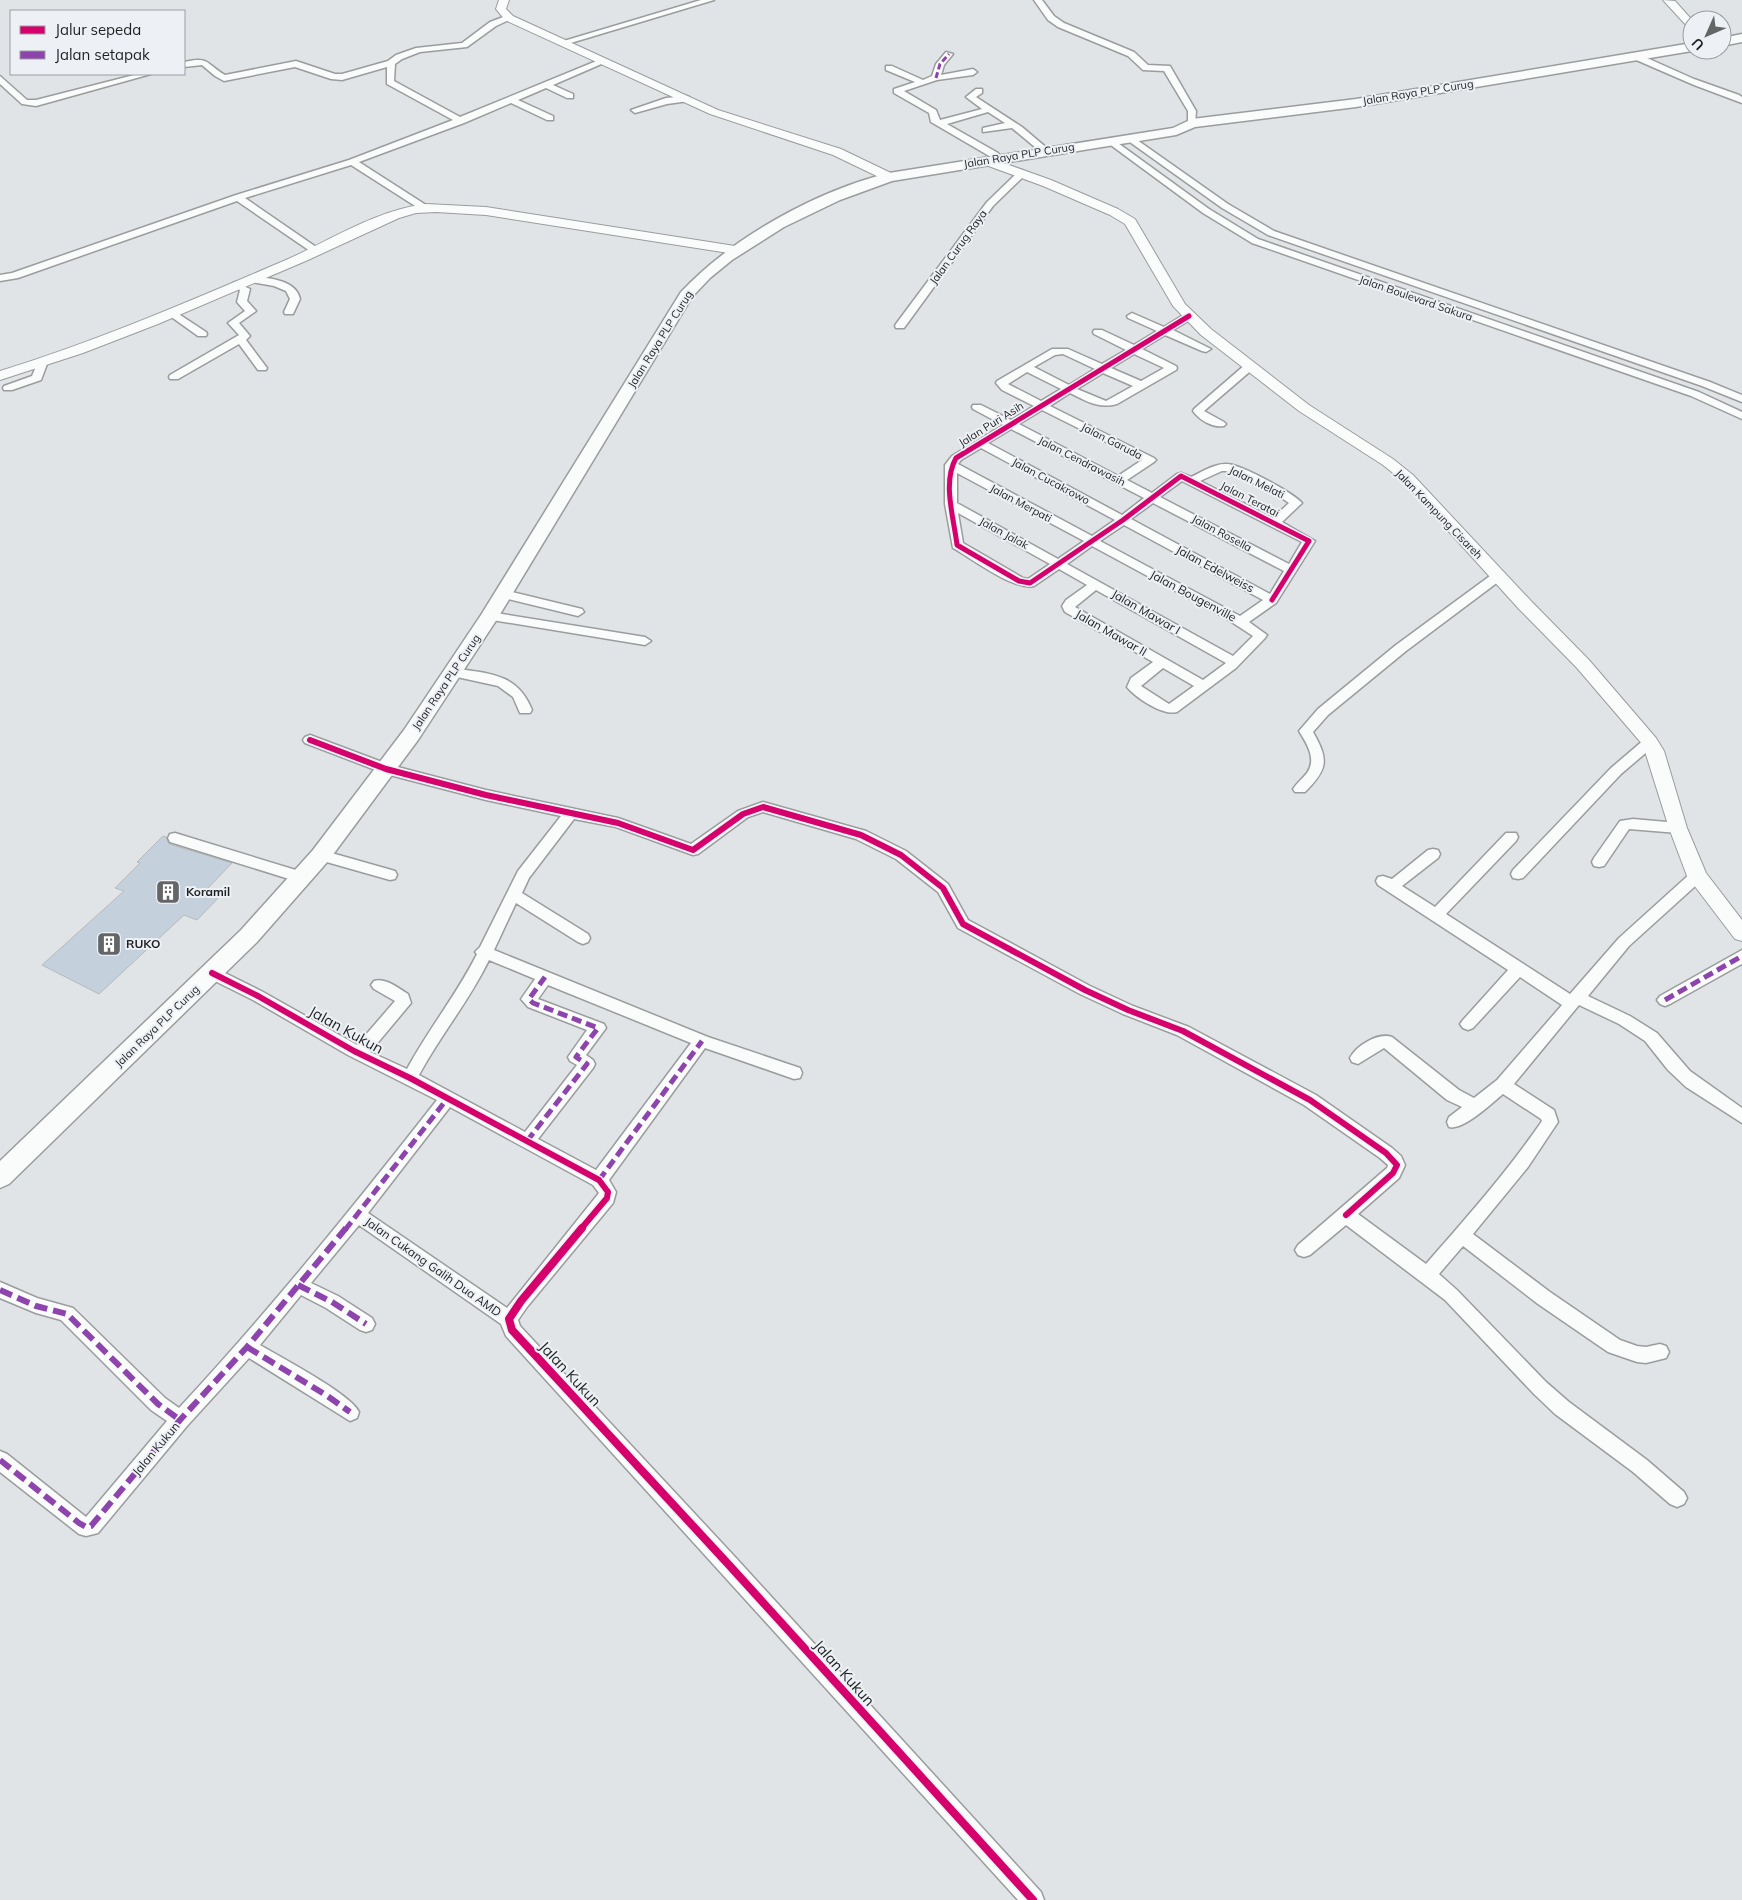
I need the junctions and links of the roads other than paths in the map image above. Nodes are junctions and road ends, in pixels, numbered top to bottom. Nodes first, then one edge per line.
1 (504, 0) edge
2 (710, 0) edge
3 (1038, 0) edge
4 (1668, 0) edge
5 (1682, 15) edge
6 (509, 18) junction
7 (561, 43) junction
8 (1682, 49) edge
9 (949, 54) dead end
10 (1637, 56) junction
11 (602, 62) junction
12 (391, 63) junction
13 (185, 64) edge
14 (889, 68) dead end
15 (973, 72) dead end
16 (144, 75) edge
17 (936, 78) junction
18 (0, 79) edge
19 (921, 82) junction
20 (546, 85) junction
21 (979, 91) dead end
22 (570, 96) dead end
23 (686, 99) junction
24 (512, 100) junction
25 (1742, 100) edge
26 (635, 110) dead end
27 (987, 110) junction
28 (550, 118) dead end
29 (461, 121) junction
30 (939, 123) junction
31 (1192, 123) junction
32 (1012, 125) junction
33 (986, 130) dead end
34 (1130, 138) junction
35 (1110, 141) junction
36 (1045, 151) junction
37 (992, 160) junction
38 (352, 162) junction
39 (1022, 173) junction
40 (889, 177) junction
41 (239, 197) junction
42 (426, 209) junction
43 (736, 250) junction
44 (316, 251) junction
45 (0, 278) edge
46 (250, 279) junction
47 (236, 285) junction
48 (1429, 288) junction
49 (1417, 298) junction
50 (289, 312) dead end
51 (174, 314) junction
52 (1132, 316) dead end
53 (1189, 316) junction
54 (900, 326) dead end
55 (1164, 330) junction
56 (1098, 332) dead end
57 (202, 334) dead end
58 (241, 340) junction
59 (1135, 349) junction
60 (1206, 349) dead end
61 (42, 364) junction
62 (1250, 366) junction
63 (262, 368) dead end
64 (1027, 368) junction
65 (1102, 368) junction
66 (0, 376) edge
67 (174, 377) dead end
68 (1142, 386) junction
69 (1070, 387) junction
70 (8, 388) dead end
71 (1742, 399) edge
72 (1040, 406) junction
73 (977, 407) dead end
74 (1742, 416) edge
75 (1010, 424) junction
76 (1220, 424) dead end
77 (980, 443) junction
78 (951, 465) junction
79 (1186, 478) junction
80 (1119, 480) junction
81 (1153, 498) junction
82 (951, 504) junction
83 (1123, 520) junction
84 (1274, 523) junction
85 (1090, 540) junction
86 (1058, 562) junction
87 (1290, 569) junction
88 (1498, 576) junction
89 (1097, 584) junction
90 (504, 594) junction
91 (1272, 600) junction
92 (578, 612) dead end
93 (490, 616) junction
94 (1240, 621) junction
95 (645, 641) dead end
96 (1162, 662) junction
97 (1234, 662) junction
98 (453, 672) junction
99 (1204, 686) junction
100 (525, 710) dead end
101 (310, 740) dead end
102 (1650, 742) junction
103 (386, 769) junction
104 (1300, 789) dead end
105 (571, 813) junction
106 (1678, 828) junction
107 (1511, 837) dead end
108 (175, 838) dead end
109 (1433, 854) dead end
110 (321, 855) junction
111 (1599, 862) dead end
112 (1518, 874) dead end
113 (390, 875) dead end
114 (1697, 876) junction
115 (298, 880) junction
116 (514, 895) junction
117 (1436, 915) junction
118 (1742, 934) edge
119 (583, 938) dead end
120 (484, 952) junction
121 (1742, 956) edge
122 (1519, 968) junction
123 (212, 973) junction
124 (545, 978) junction
125 (379, 985) dead end
126 (1574, 1000) junction
127 (1665, 1000) dead end
128 (1468, 1024) dead end
129 (702, 1041) junction
130 (360, 1053) junction
131 (1358, 1058) dead end
132 (794, 1073) dead end
133 (410, 1078) junction
134 (1503, 1085) junction
135 (447, 1099) junction
136 (1477, 1107) junction
137 (1742, 1116) edge
138 (1455, 1122) dead end
139 (527, 1141) junction
140 (0, 1176) edge
141 (599, 1180) junction
142 (1346, 1214) junction
143 (357, 1215) junction
144 (1462, 1236) junction
145 (1304, 1250) dead end
146 (1427, 1275) junction
147 (298, 1285) junction
148 (0, 1290) edge
149 (508, 1319) junction
150 (366, 1324) dead end
151 (247, 1347) junction
152 (1660, 1352) dead end
153 (350, 1412) dead end
154 (180, 1420) junction
155 (0, 1460) edge
156 (1677, 1498) dead end
157 (1033, 1900) edge

1 - 6 street
2 - 7 street
3 - 31 street
4 - 5 street
6 - 7 street
6 - 12 street
7 - 11 street
8 - 10 main road, Jalan Raya PLP Curug
9 - 17 street
10 - 25 street
10 - 31 main road, Jalan Raya PLP Curug
11 - 20 street
11 - 23 street
12 - 13 street
12 - 29 street
14 - 19 street
15 - 17 street
16 - 18 street
17 - 19 street
19 - 30 street
20 - 22 street
20 - 24 street
21 - 27 street
23 - 26 street
23 - 40 street
24 - 28 street
24 - 29 street
27 - 30 street
27 - 32 street
29 - 38 street
30 - 37 street
31 - 34 main road, Jalan Raya PLP Curug
32 - 33 street
32 - 36 street
34 - 35 main road, Jalan Raya PLP Curug
34 - 48 street, Jalan Boulevard Sakura
35 - 36 main road, Jalan Raya PLP Curug
35 - 49 street, Jalan Boulevard Sakura
36 - 37 main road, Jalan Raya PLP Curug
37 - 39 street, Jalan Kampung Cisareh
37 - 40 main road, Jalan Raya PLP Curug
38 - 41 street
38 - 42 street
39 - 53 street, Jalan Kampung Cisareh
39 - 54 street, Jalan Curug Raya
40 - 43 main road, Jalan Raya PLP Curug
41 - 44 street
41 - 45 street
42 - 43 street
42 - 44 street
43 - 90 main road, Jalan Raya PLP Curug
44 - 46 street
46 - 47 street
46 - 50 street
47 - 51 street
47 - 58 street
48 - 49 street
48 - 71 street, Jalan Boulevard Sakura
49 - 74 street, Jalan Boulevard Sakura
51 - 57 street
51 - 61 street
52 - 55 street
53 - 55 street, Jalan Puri Asih
53 - 62 street, Jalan Kampung Cisareh
55 - 59 street, Jalan Puri Asih
55 - 60 street
56 - 59 street
58 - 63 street
58 - 67 street
59 - 65 street, Jalan Puri Asih
59 - 68 street
61 - 66 street
61 - 70 street
62 - 76 street
62 - 88 street, Jalan Kampung Cisareh
64 - 65 street
64 - 69 street
64 - 72 street
65 - 68 street
65 - 69 street, Jalan Puri Asih
68 - 69 street
69 - 72 street, Jalan Puri Asih
72 - 75 street, Jalan Puri Asih
72 - 80 street, Jalan Garuda
73 - 75 street, Jalan Cendrawasih
75 - 77 street, Jalan Puri Asih
75 - 80 street, Jalan Cendrawasih
77 - 78 street, Jalan Puri Asih
77 - 83 street, Jalan Cucakrowo
78 - 82 street
78 - 85 street, Jalan Merpati
79 - 81 street
79 - 84 street, Jalan Teratai
79 - 84 street, Jalan Melati
80 - 81 street, Jalan Cendrawasih
81 - 83 street
81 - 87 street, Jalan Rosella
82 - 86 street, Jalan Jalak
82 - 86 street
83 - 85 street
83 - 91 street, Jalan Edelweiss
84 - 87 street, Jalan Teratai
85 - 86 street
85 - 94 street, Jalan Bougenville
86 - 89 street, Jalan Mawar I
87 - 91 street
88 - 102 street, Jalan Kampung Cisareh
88 - 104 street
89 - 96 street, Jalan Mawar II
89 - 97 street, Jalan Mawar I
90 - 92 street
90 - 93 main road, Jalan Raya PLP Curug
91 - 94 street, Jalan Edelweiss
93 - 95 street
93 - 98 main road, Jalan Raya PLP Curug
94 - 97 street, Jalan Bougenville
96 - 99 street, Jalan Mawar II
96 - 99 street, Jalan Mawar II
97 - 99 street, Jalan Mawar II
98 - 100 street
98 - 103 main road, Jalan Raya PLP Curug
101 - 103 street
102 - 106 street, Jalan Kampung Cisareh
102 - 112 street
103 - 105 street
103 - 110 main road, Jalan Raya PLP Curug
105 - 116 street
105 - 142 street
106 - 111 street
106 - 114 street, Jalan Kampung Cisareh
107 - 117 street
108 - 115 street
109 - 117 street
110 - 113 street
110 - 115 main road, Jalan Raya PLP Curug
114 - 118 street, Jalan Kampung Cisareh
114 - 126 street
115 - 123 main road, Jalan Raya PLP Curug
116 - 119 street
116 - 120 street
117 - 122 street
120 - 124 street
120 - 133 street
121 - 127 street
122 - 126 street
122 - 128 street
123 - 130 street, Jalan Kukun
123 - 140 main road, Jalan Raya PLP Curug
124 - 129 street
124 - 139 street
125 - 130 street
126 - 134 street
126 - 137 street
129 - 132 street
129 - 141 street
130 - 133 street, Jalan Kukun
131 - 136 street
133 - 135 street, Jalan Kukun
134 - 136 street
134 - 144 street
135 - 139 street, Jalan Kukun
135 - 143 street, Jalan Kukun
136 - 138 street
139 - 141 street, Jalan Kukun
141 - 149 street
142 - 145 street
142 - 146 street
143 - 147 street, Jalan Kukun
143 - 149 street, Jalan Cukang Galih Dua AMD
144 - 146 street
144 - 152 street
146 - 156 street
147 - 150 street
147 - 151 street, Jalan Kukun
148 - 154 street
149 - 157 street, Jalan Kukun
151 - 153 street
151 - 154 street, Jalan Kukun
154 - 155 street, Jalan Kukun

